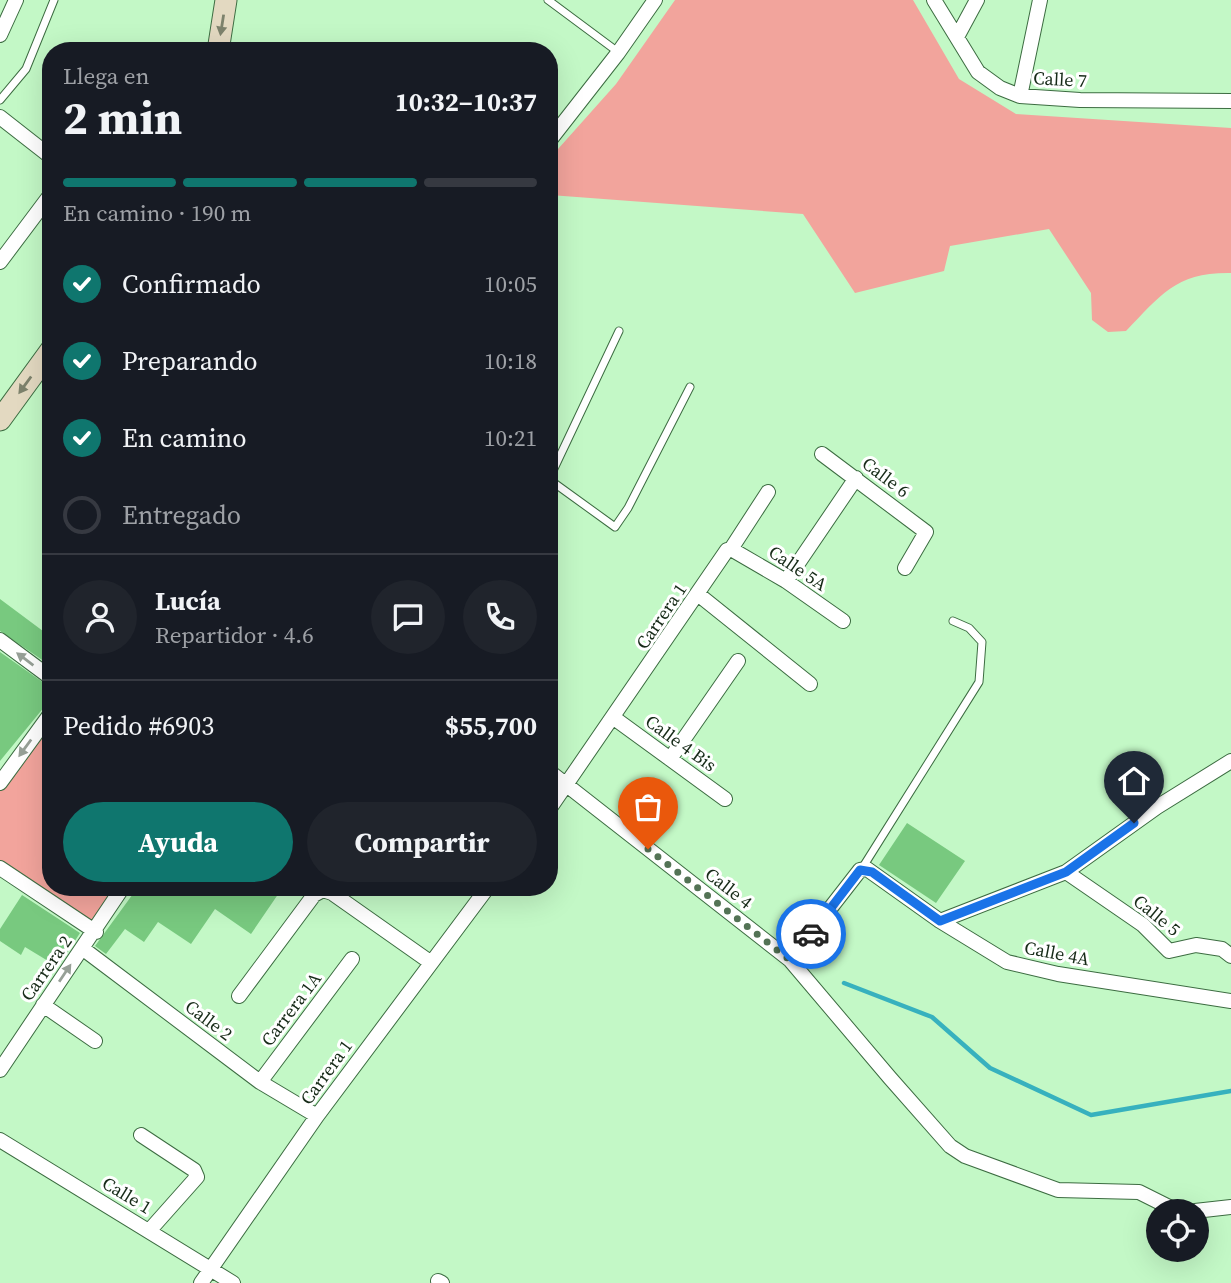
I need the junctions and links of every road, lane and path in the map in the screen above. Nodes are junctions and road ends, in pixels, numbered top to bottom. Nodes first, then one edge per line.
1 (16, 0) edge
2 (54, 0) edge
3 (226, 0) edge
4 (548, 0) edge
5 (654, 0) edge
6 (934, 0) edge
7 (977, 0) edge
8 (1040, 0) edge
9 (0, 36) edge
10 (957, 37) junction
11 (219, 42) edge
12 (618, 53) junction
13 (1020, 96) junction
14 (0, 100) edge
15 (1231, 101) edge
16 (0, 117) edge
17 (558, 130) edge
18 (42, 150) edge
19 (42, 206) edge
20 (0, 262) edge
21 (620, 331) dead end
22 (42, 362) edge
23 (690, 387) dead end
24 (0, 420) edge
25 (822, 454) dead end
26 (558, 461) edge
27 (856, 478) junction
28 (558, 484) edge
29 (768, 492) dead end
30 (731, 549) junction
31 (905, 568) dead end
32 (786, 581) junction
33 (699, 595) junction
34 (843, 621) dead end
35 (953, 621) dead end
36 (0, 640) edge
37 (738, 661) dead end
38 (42, 671) edge
39 (810, 684) dead end
40 (614, 718) junction
41 (42, 725) edge
42 (670, 758) junction
43 (1231, 761) edge
44 (558, 779) edge
45 (0, 782) edge
46 (567, 786) junction
47 (558, 798) edge
48 (725, 799) dead end
49 (0, 868) edge
50 (860, 870) junction
51 (1066, 872) junction
52 (118, 896) edge
53 (313, 896) edge
54 (336, 896) edge
55 (481, 896) edge
56 (940, 921) junction
57 (96, 932) junction
58 (82, 948) junction
59 (1228, 949) edge
60 (352, 958) dead end
61 (790, 960) junction
62 (430, 962) junction
63 (239, 996) dead end
64 (1231, 1002) edge
65 (43, 1006) junction
66 (95, 1041) dead end
67 (0, 1070) edge
68 (260, 1082) junction
69 (317, 1116) junction
70 (141, 1135) dead end
71 (0, 1140) edge
72 (1153, 1199) edge
73 (1231, 1207) edge
74 (1209, 1209) edge
75 (149, 1231) junction
76 (211, 1269) junction
77 (201, 1283) edge
78 (233, 1283) edge

1 - 9 street
2 - 14 lane
3 -> 11 main road
4 - 12 lane
5 - 12 street
6 - 10 street, Calle 7
7 - 10 street
8 - 13 street
10 - 13 street, Calle 7
12 - 17 street
13 - 15 street, Calle 7
16 - 18 street
19 - 20 street
21 - 26 lane
22 -> 24 main road
23 - 28 lane
25 - 27 street, Calle 6
27 - 31 street, Calle 6
27 - 32 street
29 - 30 street, Carrera 1
30 - 32 street, Calle 5A
30 - 33 street, Carrera 1
32 - 34 street, Calle 5A
33 - 39 street
33 - 40 street, Carrera 1
35 - 50 lane
38 -> 36 street
37 - 42 street
40 - 42 street, Calle 4 Bis
40 - 46 street, Carrera 1
41 -> 45 street
42 - 48 street, Calle 4 Bis
43 - 51 street
44 - 46 street, Calle 4
46 - 47 street, Carrera 1
46 - 61 street, Calle 4
49 - 57 street
50 - 56 street, Calle 4A
50 - 61 street
51 - 56 street
51 - 59 street, Calle 5
52 - 57 street, Carrera 2
53 - 63 street
54 - 62 street
55 - 62 street, Carrera 1
56 - 64 street, Calle 4A
57 - 58 street, Carrera 2
65 -> 58 street, Carrera 2
58 - 68 street, Calle 2
60 - 68 street, Carrera 1A
61 - 72 street, Calle 4
62 - 69 street, Carrera 1
65 - 66 street
65 - 67 street, Carrera 2
68 - 69 street, Calle 2
69 - 76 street, Carrera 1
70 - 75 street
71 - 75 street, Calle 1
73 - 74 street
75 - 76 street, Calle 1
76 - 77 street, Carrera 1
76 - 78 street, Calle 1

